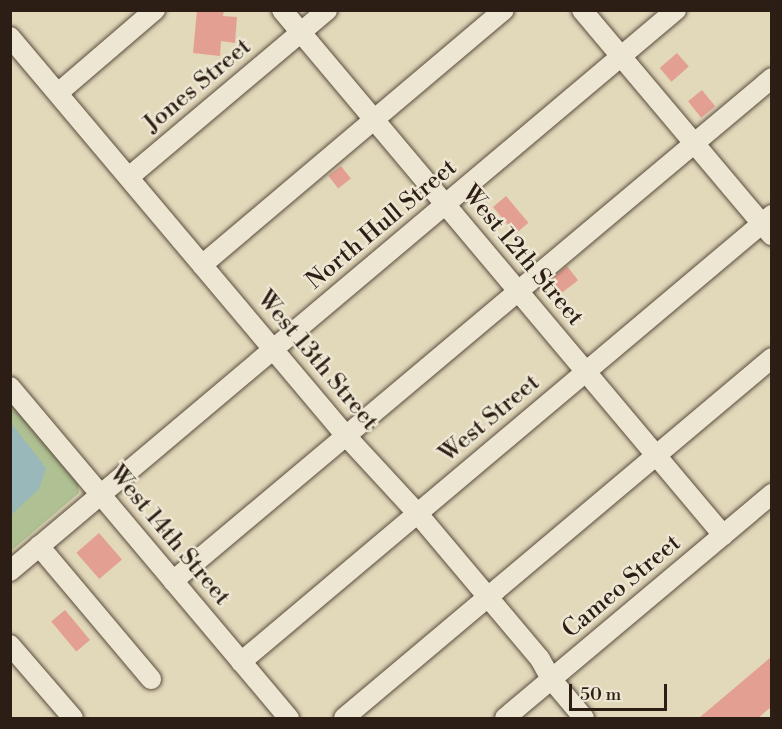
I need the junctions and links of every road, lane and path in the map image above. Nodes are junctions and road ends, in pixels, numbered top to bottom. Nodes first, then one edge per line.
1 (155, 10) edge
2 (282, 10) edge
3 (327, 10) edge
4 (504, 10) edge
5 (582, 10) edge
6 (676, 10) edge
7 (301, 33) junction
8 (10, 37) edge
9 (621, 57) junction
10 (771, 78) edge
11 (58, 93) junction
12 (374, 120) junction
13 (693, 144) junction
14 (129, 177) junction
15 (446, 205) junction
16 (768, 225) edge
17 (202, 265) junction
18 (518, 291) junction
19 (273, 350) junction
20 (771, 358) edge
21 (586, 371) junction
22 (10, 387) edge
23 (347, 437) junction
24 (656, 455) junction
25 (771, 494) edge
26 (101, 495) junction
27 (418, 514) junction
28 (723, 535) junction
29 (39, 546) junction
30 (10, 571) edge
31 (173, 581) junction
32 (489, 598) junction
33 (10, 645) edge
34 (241, 662) junction
35 (151, 679) dead end
36 (551, 679) junction
37 (73, 718) edge
38 (289, 718) edge
39 (344, 718) edge
40 (505, 718) edge
41 (584, 718) edge

1 - 11 street
2 - 7 street, West 12th Street
3 - 7 street, Jones Street
4 - 12 street
5 - 9 street
6 - 9 street, North Hull Street
7 - 12 street, West 12th Street
7 - 14 street, Jones Street
8 - 11 street, West 13th Street
9 - 13 street
9 - 15 street, North Hull Street
10 - 13 street
11 - 14 street, West 13th Street
12 - 15 street, West 12th Street
12 - 17 street
13 - 16 street
13 - 18 street
14 - 17 street, West 13th Street
15 - 18 street, West 12th Street
15 - 19 street, North Hull Street
16 - 21 street, West Street
17 - 19 street, West 13th Street
18 - 21 street, West 12th Street
18 - 23 street
19 - 23 street, West 13th Street
19 - 26 street, North Hull Street
20 - 24 street
21 - 24 street, West 12th Street
21 - 27 street, West Street
22 - 26 street, West 14th Street
23 - 27 street, West 13th Street
23 - 31 street
24 - 28 street, West 12th Street
24 - 32 street
25 - 28 street, Cameo Street
26 - 29 street, North Hull Street
26 - 31 street, West 14th Street
27 - 32 street, West 13th Street
27 - 34 street, West Street
28 - 36 street, Cameo Street
29 - 30 street, North Hull Street
29 - 35 street
31 - 34 street, West 14th Street
32 - 36 street, West 13th Street
32 - 39 street
33 - 37 street
34 - 38 street, West 14th Street
36 - 40 street, Cameo Street
36 - 41 street, West 13th Street

